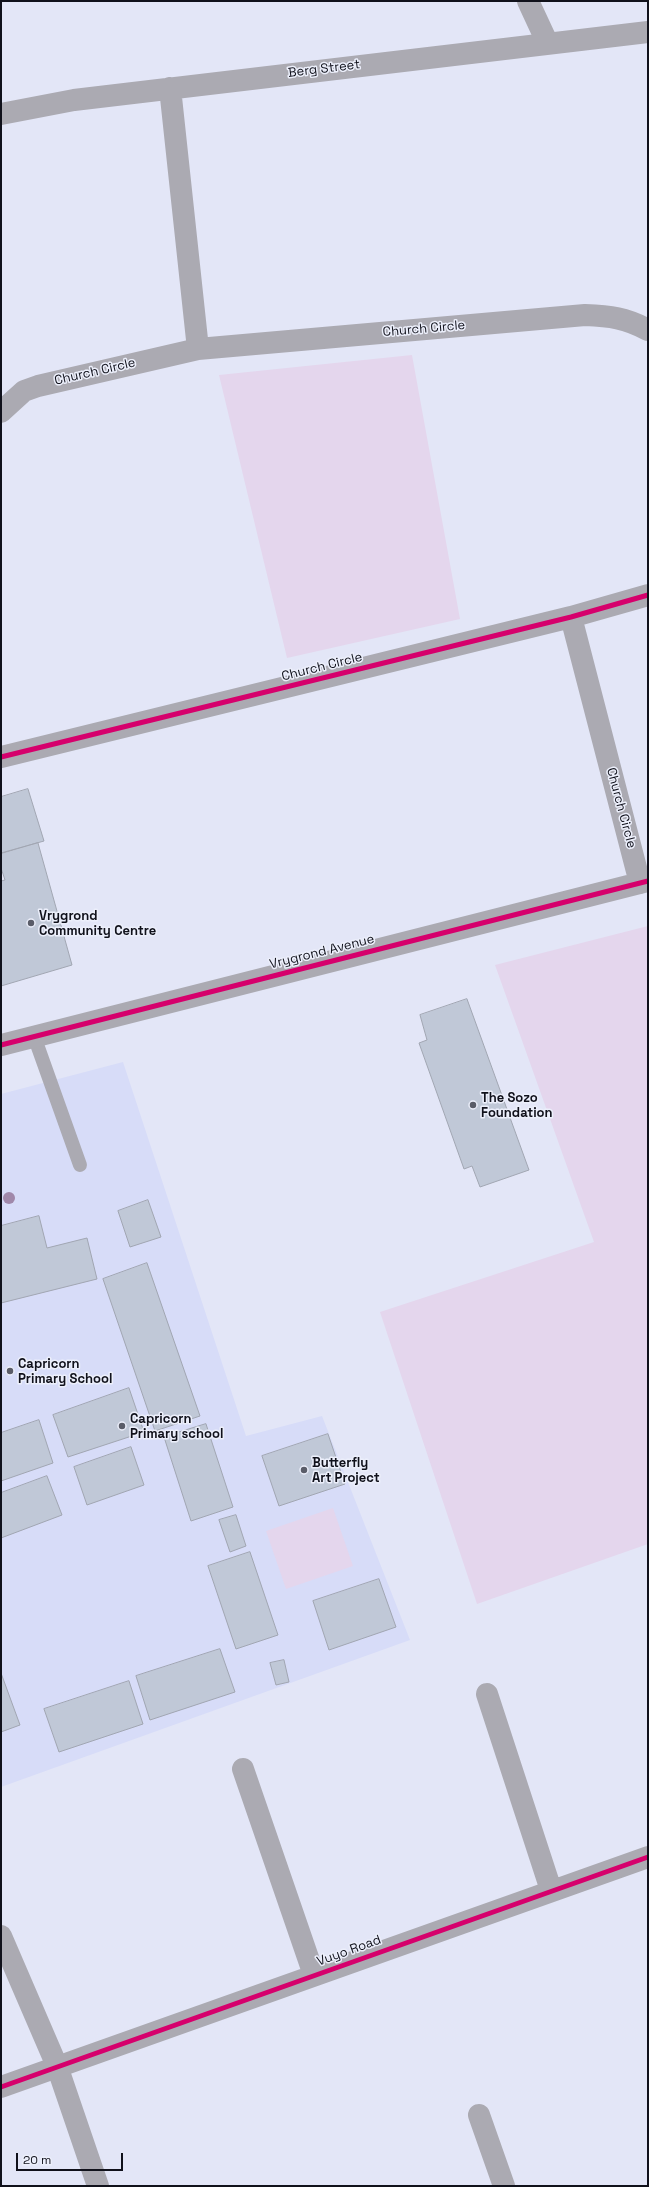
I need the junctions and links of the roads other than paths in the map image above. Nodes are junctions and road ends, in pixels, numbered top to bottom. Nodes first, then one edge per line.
1 (528, 1) edge
2 (648, 32) edge
3 (547, 42) junction
4 (170, 88) junction
5 (1, 114) edge
6 (648, 330) edge
7 (198, 349) junction
8 (1, 412) edge
9 (648, 596) edge
10 (571, 617) junction
11 (1, 757) edge
12 (644, 882) edge
13 (34, 1036) junction
14 (1, 1044) edge
15 (80, 1165) dead end
16 (487, 1694) dead end
17 (243, 1769) dead end
18 (648, 1857) edge
19 (551, 1890) junction
20 (1, 1936) edge
21 (314, 1975) junction
22 (57, 2066) junction
23 (1, 2087) edge
24 (479, 2115) dead end
25 (98, 2186) edge
26 (504, 2186) edge

1 - 3 street
2 - 3 street, Berg Street
3 - 4 street, Berg Street
4 - 5 street, Berg Street
4 - 7 street
6 - 7 street, Church Circle
7 - 8 street, Church Circle
9 - 10 street, Church Circle
10 - 11 street, Church Circle
10 - 12 street, Church Circle
12 - 13 street, Vrygrond Avenue
13 - 14 street, Vrygrond Avenue
13 - 15 lane
16 - 19 street
17 - 21 street, Vuyo Road
18 - 19 street, Vuyo Road
19 - 21 street, Vuyo Road
20 - 22 street
21 - 22 street, Vuyo Road
22 - 23 street, Vuyo Road
22 - 25 street
24 - 26 street

